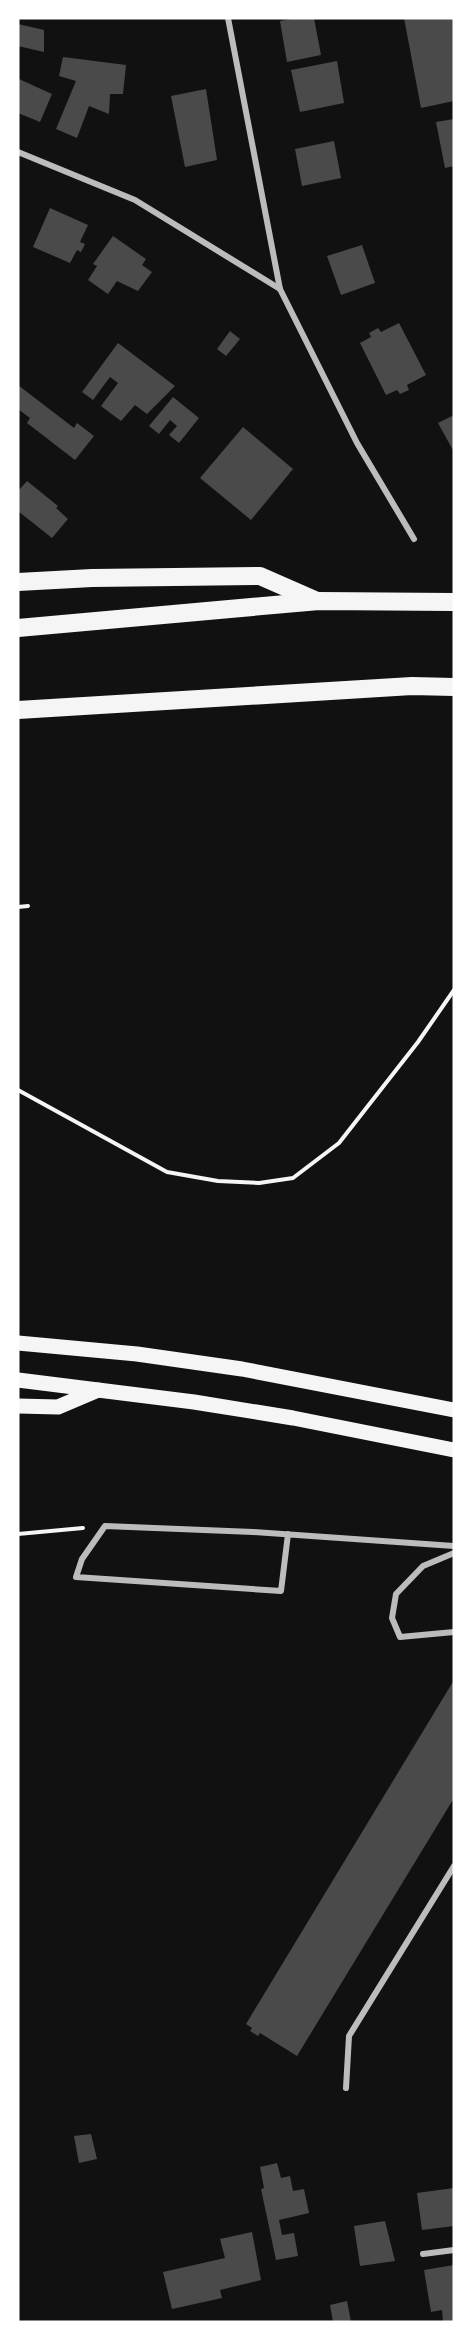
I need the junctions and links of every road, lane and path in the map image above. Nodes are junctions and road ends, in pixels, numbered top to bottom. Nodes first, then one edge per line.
1 (228, 18) edge
2 (18, 152) edge
3 (280, 290) junction
4 (414, 539) dead end
5 (18, 582) edge
6 (319, 601) junction
7 (454, 602) edge
8 (18, 628) edge
9 (454, 687) edge
10 (18, 710) edge
11 (28, 906) dead end
12 (18, 907) edge
13 (454, 990) edge
14 (18, 1090) edge
15 (18, 1343) edge
16 (18, 1380) edge
17 (100, 1389) junction
18 (18, 1406) edge
19 (454, 1410) edge
20 (454, 1450) edge
21 (105, 1526) junction
22 (18, 1534) edge
23 (288, 1534) junction
24 (454, 1546) edge
25 (454, 1553) edge
26 (454, 1632) edge
27 (454, 1866) edge
28 (346, 2088) dead end
29 (454, 2250) edge
30 (423, 2254) dead end

1 - 3 street
2 - 3 street
3 - 4 street
5 - 6 highway
6 - 7 highway
6 - 8 highway
9 - 10 highway
11 - 12 path
13 - 14 path
15 - 19 main road
16 - 17 main road
17 - 18 main road
17 - 20 main road
21 - 22 path
21 - 23 street
21 - 23 street
23 - 24 street
25 - 26 street
27 - 28 street
29 - 30 street

